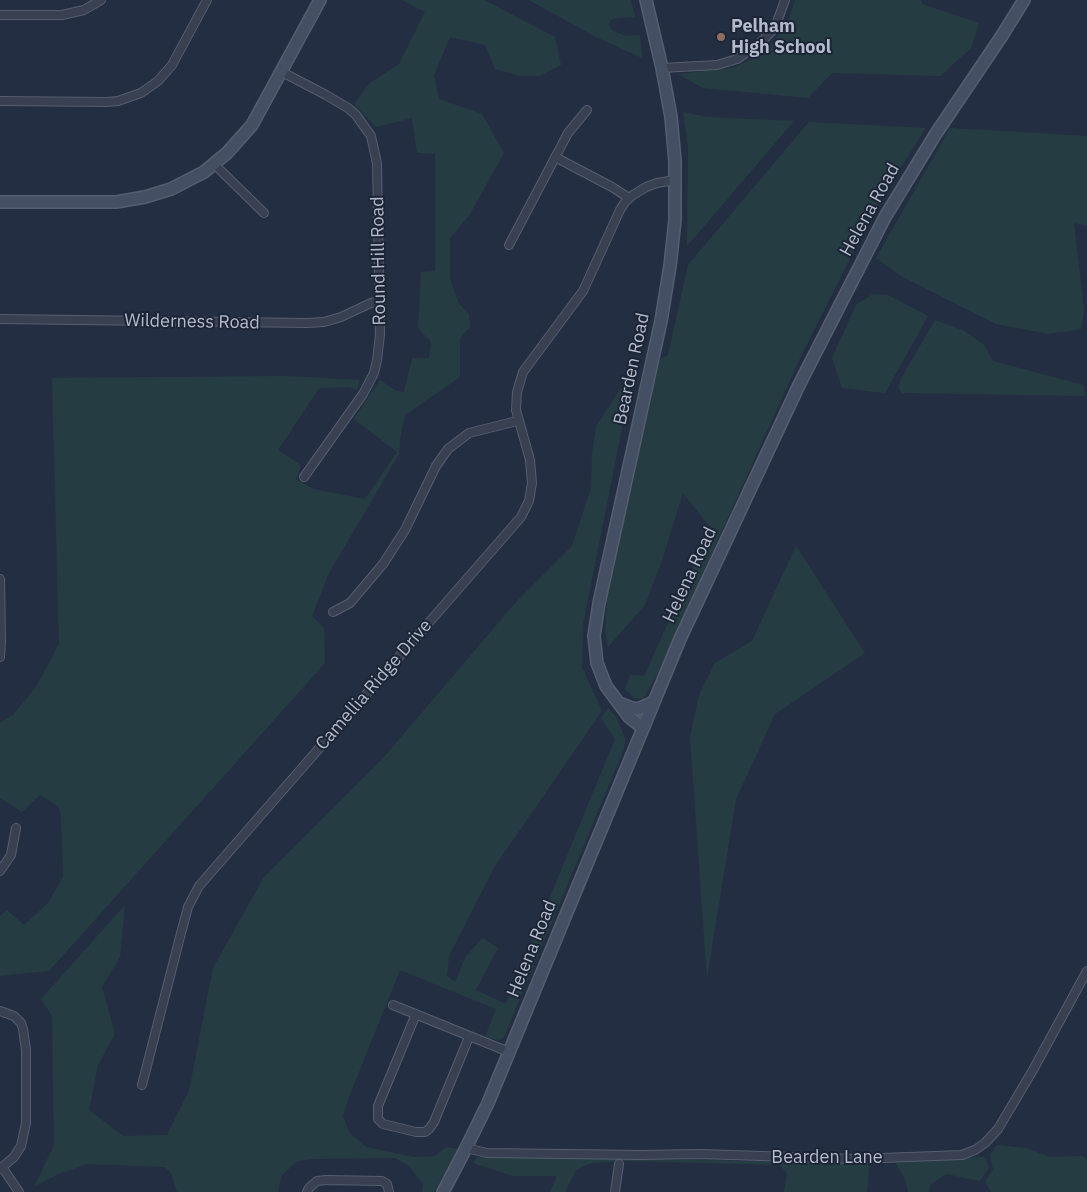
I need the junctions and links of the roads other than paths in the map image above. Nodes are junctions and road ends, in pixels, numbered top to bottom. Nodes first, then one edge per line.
1 (101, 0) edge
2 (207, 0) edge
3 (320, 0) edge
4 (646, 0) edge
5 (785, 0) edge
6 (1024, 0) edge
7 (0, 15) edge
8 (662, 68) junction
9 (282, 72) junction
10 (0, 101) edge
11 (587, 110) dead end
12 (555, 157) junction
13 (214, 164) junction
14 (675, 180) junction
15 (630, 198) junction
16 (0, 202) edge
17 (264, 213) dead end
18 (509, 245) dead end
19 (380, 301) junction
20 (0, 319) edge
21 (517, 420) junction
22 (304, 477) dead end
23 (0, 579) edge
24 (333, 612) dead end
25 (0, 657) edge
26 (616, 701) junction
27 (654, 702) junction
28 (644, 727) junction
29 (16, 828) dead end
30 (0, 871) edge
31 (1087, 972) edge
32 (393, 1005) dead end
33 (0, 1011) edge
34 (416, 1014) junction
35 (469, 1037) junction
36 (509, 1052) junction
37 (142, 1085) dead end
38 (466, 1148) junction
39 (619, 1164) dead end
40 (1, 1168) edge
41 (19, 1192) edge
42 (307, 1192) edge
43 (389, 1192) edge
44 (443, 1192) edge
45 (615, 1192) edge

1 - 7 street
2 - 10 street
3 - 9 main road
4 - 8 main road, Bearden Road
5 - 8 street
6 - 27 main road, Helena Road
8 - 14 main road, Bearden Road
9 - 13 main road
9 - 19 street, Round Hill Road
11 - 12 street
12 - 15 street
12 - 18 street
13 - 16 main road
13 - 17 street
14 - 15 street
14 - 26 main road, Bearden Road
15 - 21 street, Camellia Ridge Drive
19 - 20 street, Wilderness Road
19 - 22 street, Round Hill Road
21 - 24 street
21 - 37 street, Camellia Ridge Drive
23 - 25 street
26 - 27 main road
26 - 28 main road, Bearden Road
27 - 28 main road, Helena Road
28 - 36 main road, Helena Road
29 - 30 street
31 - 38 street, Bearden Lane
32 - 34 street
33 - 40 street
34 - 35 street
34 - 35 street
35 - 36 street
36 - 38 main road, Helena Road
38 - 44 main road, Helena Road
39 - 45 street
40 - 41 street
42 - 43 street

